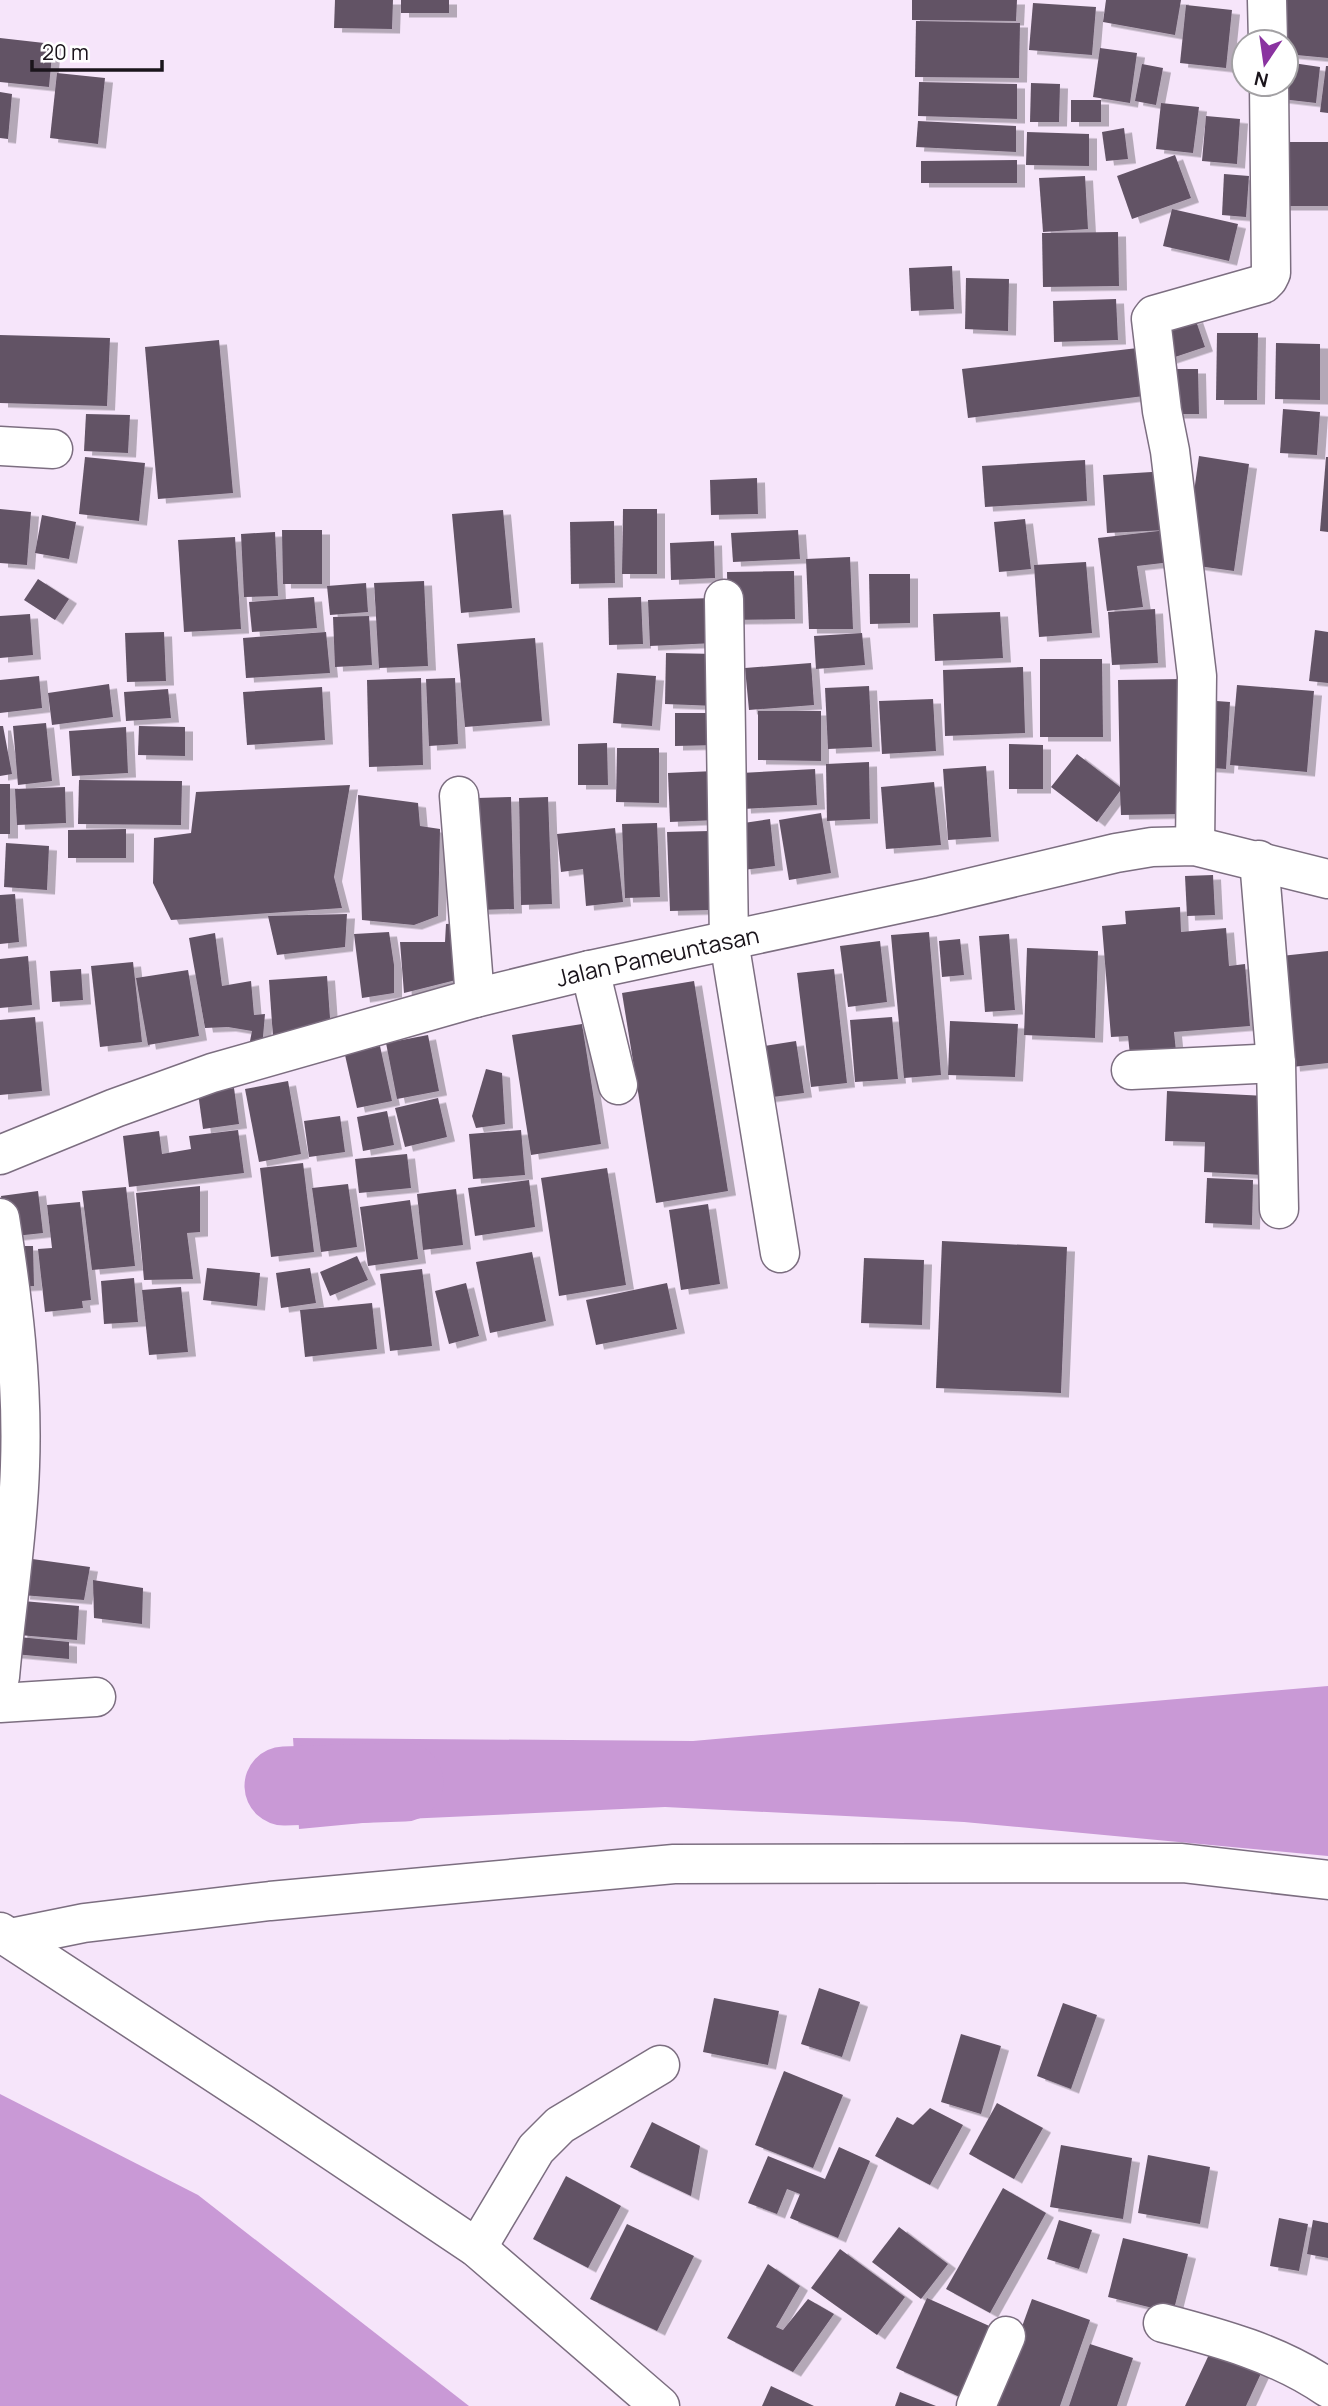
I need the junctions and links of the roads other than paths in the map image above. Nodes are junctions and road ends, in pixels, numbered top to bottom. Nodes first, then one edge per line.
1 (1267, 0) edge
2 (1268, 28) edge
3 (1269, 98) edge
4 (0, 446) edge
5 (53, 449) dead end
6 (724, 600) dead end
7 (459, 796) dead end
8 (1195, 846) junction
9 (1258, 860) junction
10 (1328, 878) edge
11 (729, 941) junction
12 (590, 970) junction
13 (475, 998) junction
14 (1276, 1063) junction
15 (1131, 1070) dead end
16 (618, 1085) dead end
17 (0, 1155) edge
18 (1279, 1209) dead end
19 (0, 1217) edge
20 (780, 1253) dead end
21 (0, 1677) edge
22 (96, 1697) dead end
23 (0, 1703) edge
24 (1328, 1880) edge
25 (5, 1935) edge
26 (660, 2065) dead end
27 (477, 2248) junction
28 (1163, 2323) dead end
29 (1006, 2336) dead end
30 (1328, 2388) edge
31 (660, 2406) edge
32 (976, 2406) edge

1 - 2 street
3 - 8 street
4 - 5 street
6 - 11 street
7 - 13 street
8 - 9 street, Jalan Pameuntasan
8 - 11 street, Jalan Pameuntasan
9 - 10 street, Jalan Pameuntasan
9 - 14 street
11 - 12 street, Jalan Pameuntasan
11 - 20 street
12 - 13 street, Jalan Pameuntasan
12 - 16 street
13 - 17 street, Jalan Pameuntasan
14 - 15 street
14 - 18 street
19 - 21 street
22 - 23 street
24 - 25 street
25 - 27 street
26 - 27 street
27 - 31 street
28 - 30 street
29 - 32 street

